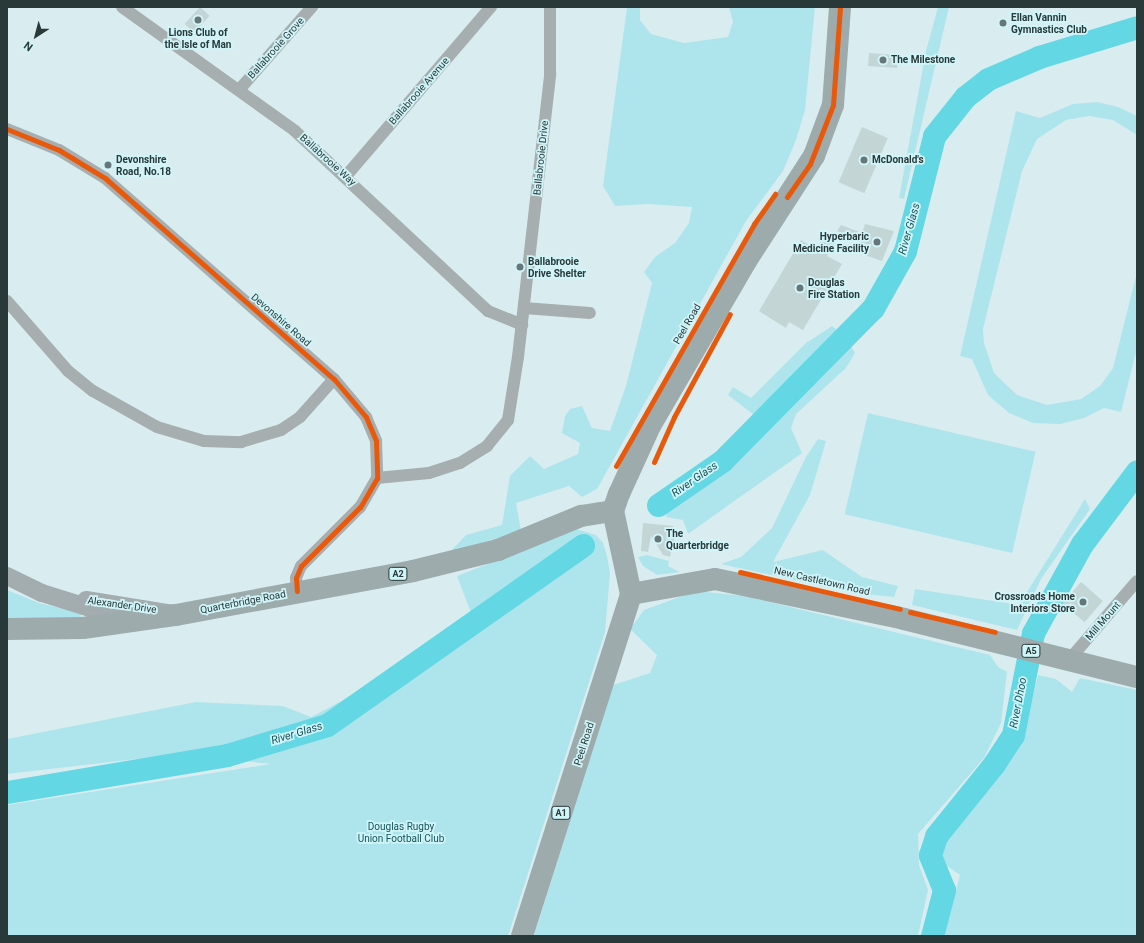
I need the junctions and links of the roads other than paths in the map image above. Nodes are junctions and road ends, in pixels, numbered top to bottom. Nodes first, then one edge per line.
1 (122, 7) edge
2 (312, 7) edge
3 (491, 7) edge
4 (550, 7) edge
5 (840, 7) edge
6 (239, 90) junction
7 (7, 129) edge
8 (346, 176) junction
9 (7, 301) edge
10 (524, 308) junction
11 (590, 313) dead end
12 (522, 326) junction
13 (334, 379) junction
14 (377, 478) junction
15 (614, 515) junction
16 (7, 576) edge
17 (1137, 581) edge
18 (297, 591) junction
19 (631, 594) junction
20 (67, 599) junction
21 (176, 615) junction
22 (132, 621) junction
23 (7, 629) edge
24 (1069, 660) junction
25 (1137, 677) edge
26 (522, 936) edge

1 - 6 street, Ballabrooie Way
2 - 6 street, Ballabrooie Grove
3 - 8 street, Ballabrooie Avenue
4 - 10 street, Ballabrooie Drive
5 - 15 highway, Peel Road
6 - 8 street, Ballabrooie Way
7 - 13 street, Devonshire Road
8 - 12 street, Ballabrooie Way
9 - 13 street
10 - 11 street
10 - 12 street, Ballabrooie Drive
12 - 14 street, Ballabrooie Drive
13 - 14 street, Devonshire Road
14 - 18 street, Devonshire Road
15 - 18 highway, Quarterbridge Road / A2
15 - 19 highway, Peel Road / A1
16 - 20 main road, Alexander Drive
17 - 24 street, Mill Mount
18 - 21 highway, Quarterbridge Road / A2
19 - 24 highway, New Castletown Road / A5
19 - 26 highway, Peel Road / A1
20 - 21 main road, Alexander Drive
20 - 22 main road, Alexander Drive
21 - 22 highway, Quarterbridge Road / A2
22 - 23 highway, Quarterbridge Road / A2
24 - 25 highway, New Castletown Road / A5

